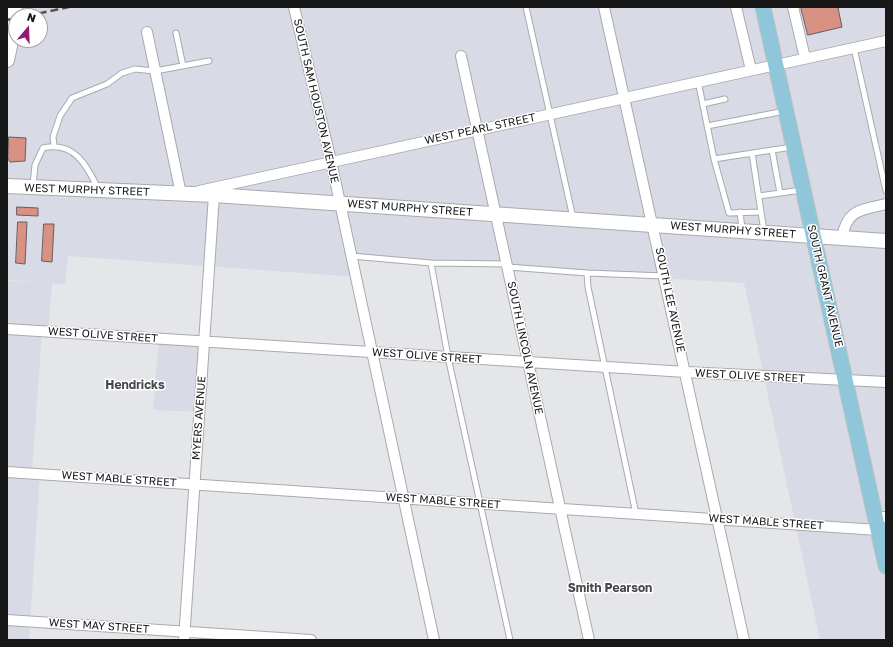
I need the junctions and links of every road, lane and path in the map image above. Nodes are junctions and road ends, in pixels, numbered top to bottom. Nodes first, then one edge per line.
1 (15, 7) edge
2 (294, 7) edge
3 (526, 7) edge
4 (604, 7) edge
5 (736, 7) edge
6 (763, 7) edge
7 (793, 7) edge
8 (147, 32) dead end
9 (176, 33) dead end
10 (886, 41) edge
11 (854, 48) junction
12 (461, 56) dead end
13 (804, 58) junction
14 (7, 60) edge
15 (209, 61) dead end
16 (775, 64) junction
17 (183, 66) junction
18 (751, 70) junction
19 (155, 71) junction
20 (698, 81) junction
21 (626, 97) junction
22 (725, 99) dead end
23 (703, 104) junction
24 (785, 111) junction
25 (549, 114) junction
26 (707, 126) junction
27 (477, 129) junction
28 (54, 145) junction
29 (793, 146) junction
30 (772, 150) junction
31 (752, 153) junction
32 (714, 159) junction
33 (331, 161) junction
34 (7, 186) edge
35 (33, 187) junction
36 (98, 190) junction
37 (803, 190) junction
38 (886, 191) edge
39 (780, 193) junction
40 (184, 194) junction
41 (214, 195) junction
42 (759, 196) junction
43 (340, 204) junction
44 (886, 204) edge
45 (740, 212) junction
46 (762, 212) junction
47 (496, 214) junction
48 (574, 219) junction
49 (653, 224) junction
50 (742, 230) junction
51 (764, 232) junction
52 (813, 235) junction
53 (842, 238) junction
54 (886, 241) edge
55 (351, 256) junction
56 (431, 263) junction
57 (507, 266) junction
58 (587, 273) junction
59 (665, 276) junction
60 (7, 329) edge
61 (204, 342) junction
62 (372, 352) junction
63 (448, 357) junction
64 (528, 362) junction
65 (604, 367) junction
66 (686, 372) junction
67 (846, 381) junction
68 (886, 382) edge
69 (7, 472) edge
70 (195, 484) junction
71 (404, 498) junction
72 (480, 503) junction
73 (560, 509) junction
74 (636, 514) junction
75 (718, 519) junction
76 (880, 521) edge
77 (886, 566) edge
78 (7, 620) edge
79 (184, 636) edge
80 (311, 640) edge
81 (434, 640) edge
82 (510, 640) edge
83 (589, 640) edge
84 (744, 640) edge

1 - 14 street
2 - 33 street, SOUTH SAM HOUSTON AVENUE
3 - 25 lane
4 - 21 street, SOUTH LEE AVENUE
5 - 18 street
6 - 16 main road, SOUTH GRANT AVENUE
7 - 13 street
8 - 19 street
9 - 17 lane
10 - 11 street, WEST PEARL STREET
11 - 13 street, WEST PEARL STREET
11 - 38 lane
12 - 27 street, SOUTH LINCOLN AVENUE
13 - 16 street, WEST PEARL STREET
15 - 17 lane
16 - 18 street, WEST PEARL STREET
16 - 24 main road, SOUTH GRANT AVENUE
17 - 19 lane
18 - 20 street, WEST PEARL STREET
19 - 28 lane
19 - 40 street
20 - 21 street, WEST PEARL STREET
20 - 23 lane
21 - 25 street, WEST PEARL STREET
21 - 49 street, SOUTH LEE AVENUE
22 - 23 lane
23 - 26 lane
24 - 26 lane
24 - 29 main road, SOUTH GRANT AVENUE
25 - 27 street, WEST PEARL STREET
25 - 48 lane
26 - 32 lane
27 - 33 street, WEST PEARL STREET
27 - 47 street, SOUTH LINCOLN AVENUE
28 - 35 lane
28 - 36 lane
29 - 30 lane
29 - 37 main road, SOUTH GRANT AVENUE
30 - 31 lane
30 - 39 lane
31 - 32 lane
31 - 42 lane
32 - 45 lane
33 - 40 street, WEST PEARL STREET
33 - 43 street, SOUTH SAM HOUSTON AVENUE
34 - 35 street, WEST MURPHY STREET
35 - 36 street, WEST MURPHY STREET
36 - 40 street, WEST MURPHY STREET
37 - 39 lane
37 - 52 main road, SOUTH GRANT AVENUE
39 - 42 lane
40 - 41 street, WEST MURPHY STREET
41 - 43 street, WEST MURPHY STREET
41 - 61 street, MYERS AVENUE
42 - 46 lane
43 - 47 street, WEST MURPHY STREET
43 - 55 street, SOUTH SAM HOUSTON AVENUE
44 - 53 street
45 - 46 lane
45 - 50 lane
46 - 51 lane
47 - 48 street, WEST MURPHY STREET
47 - 57 street, SOUTH LINCOLN AVENUE
48 - 49 street, WEST MURPHY STREET
49 - 50 street, WEST MURPHY STREET
49 - 59 street, SOUTH LEE AVENUE
50 - 51 street, WEST MURPHY STREET
51 - 52 street, WEST MURPHY STREET
52 - 53 street, WEST MURPHY STREET
52 - 67 main road, SOUTH GRANT AVENUE
53 - 54 street, WEST MURPHY STREET
55 - 56 lane
55 - 62 street, SOUTH SAM HOUSTON AVENUE
56 - 57 lane
56 - 63 lane
57 - 58 lane
57 - 64 street, SOUTH LINCOLN AVENUE
58 - 59 lane
58 - 65 lane
59 - 66 street, SOUTH LEE AVENUE
60 - 61 street, WEST OLIVE STREET
61 - 62 street, WEST OLIVE STREET
61 - 70 street, MYERS AVENUE
62 - 63 street, WEST OLIVE STREET
62 - 71 street, SOUTH SAM HOUSTON AVENUE
63 - 64 street, WEST OLIVE STREET
63 - 72 lane
64 - 65 street, WEST OLIVE STREET
64 - 73 street, SOUTH LINCOLN AVENUE
65 - 66 street, WEST OLIVE STREET
65 - 74 lane
66 - 67 street, WEST OLIVE STREET
66 - 75 street, SOUTH LEE AVENUE
67 - 68 street, WEST OLIVE STREET
67 - 76 main road, SOUTH GRANT AVENUE
69 - 70 street, WEST MABLE STREET
70 - 71 street, WEST MABLE STREET
70 - 79 street, MYERS AVENUE
71 - 72 street, WEST MABLE STREET
71 - 81 street, SOUTH SAM HOUSTON AVENUE
72 - 73 street, WEST MABLE STREET
72 - 82 lane
73 - 74 street, WEST MABLE STREET
73 - 83 street, SOUTH LINCOLN AVENUE
74 - 75 street, WEST MABLE STREET
75 - 76 street, WEST MABLE STREET
75 - 84 street, SOUTH LEE AVENUE
76 - 77 main road, SOUTH GRANT AVENUE
78 - 79 street, WEST MAY STREET
79 - 80 street, WEST MAY STREET

